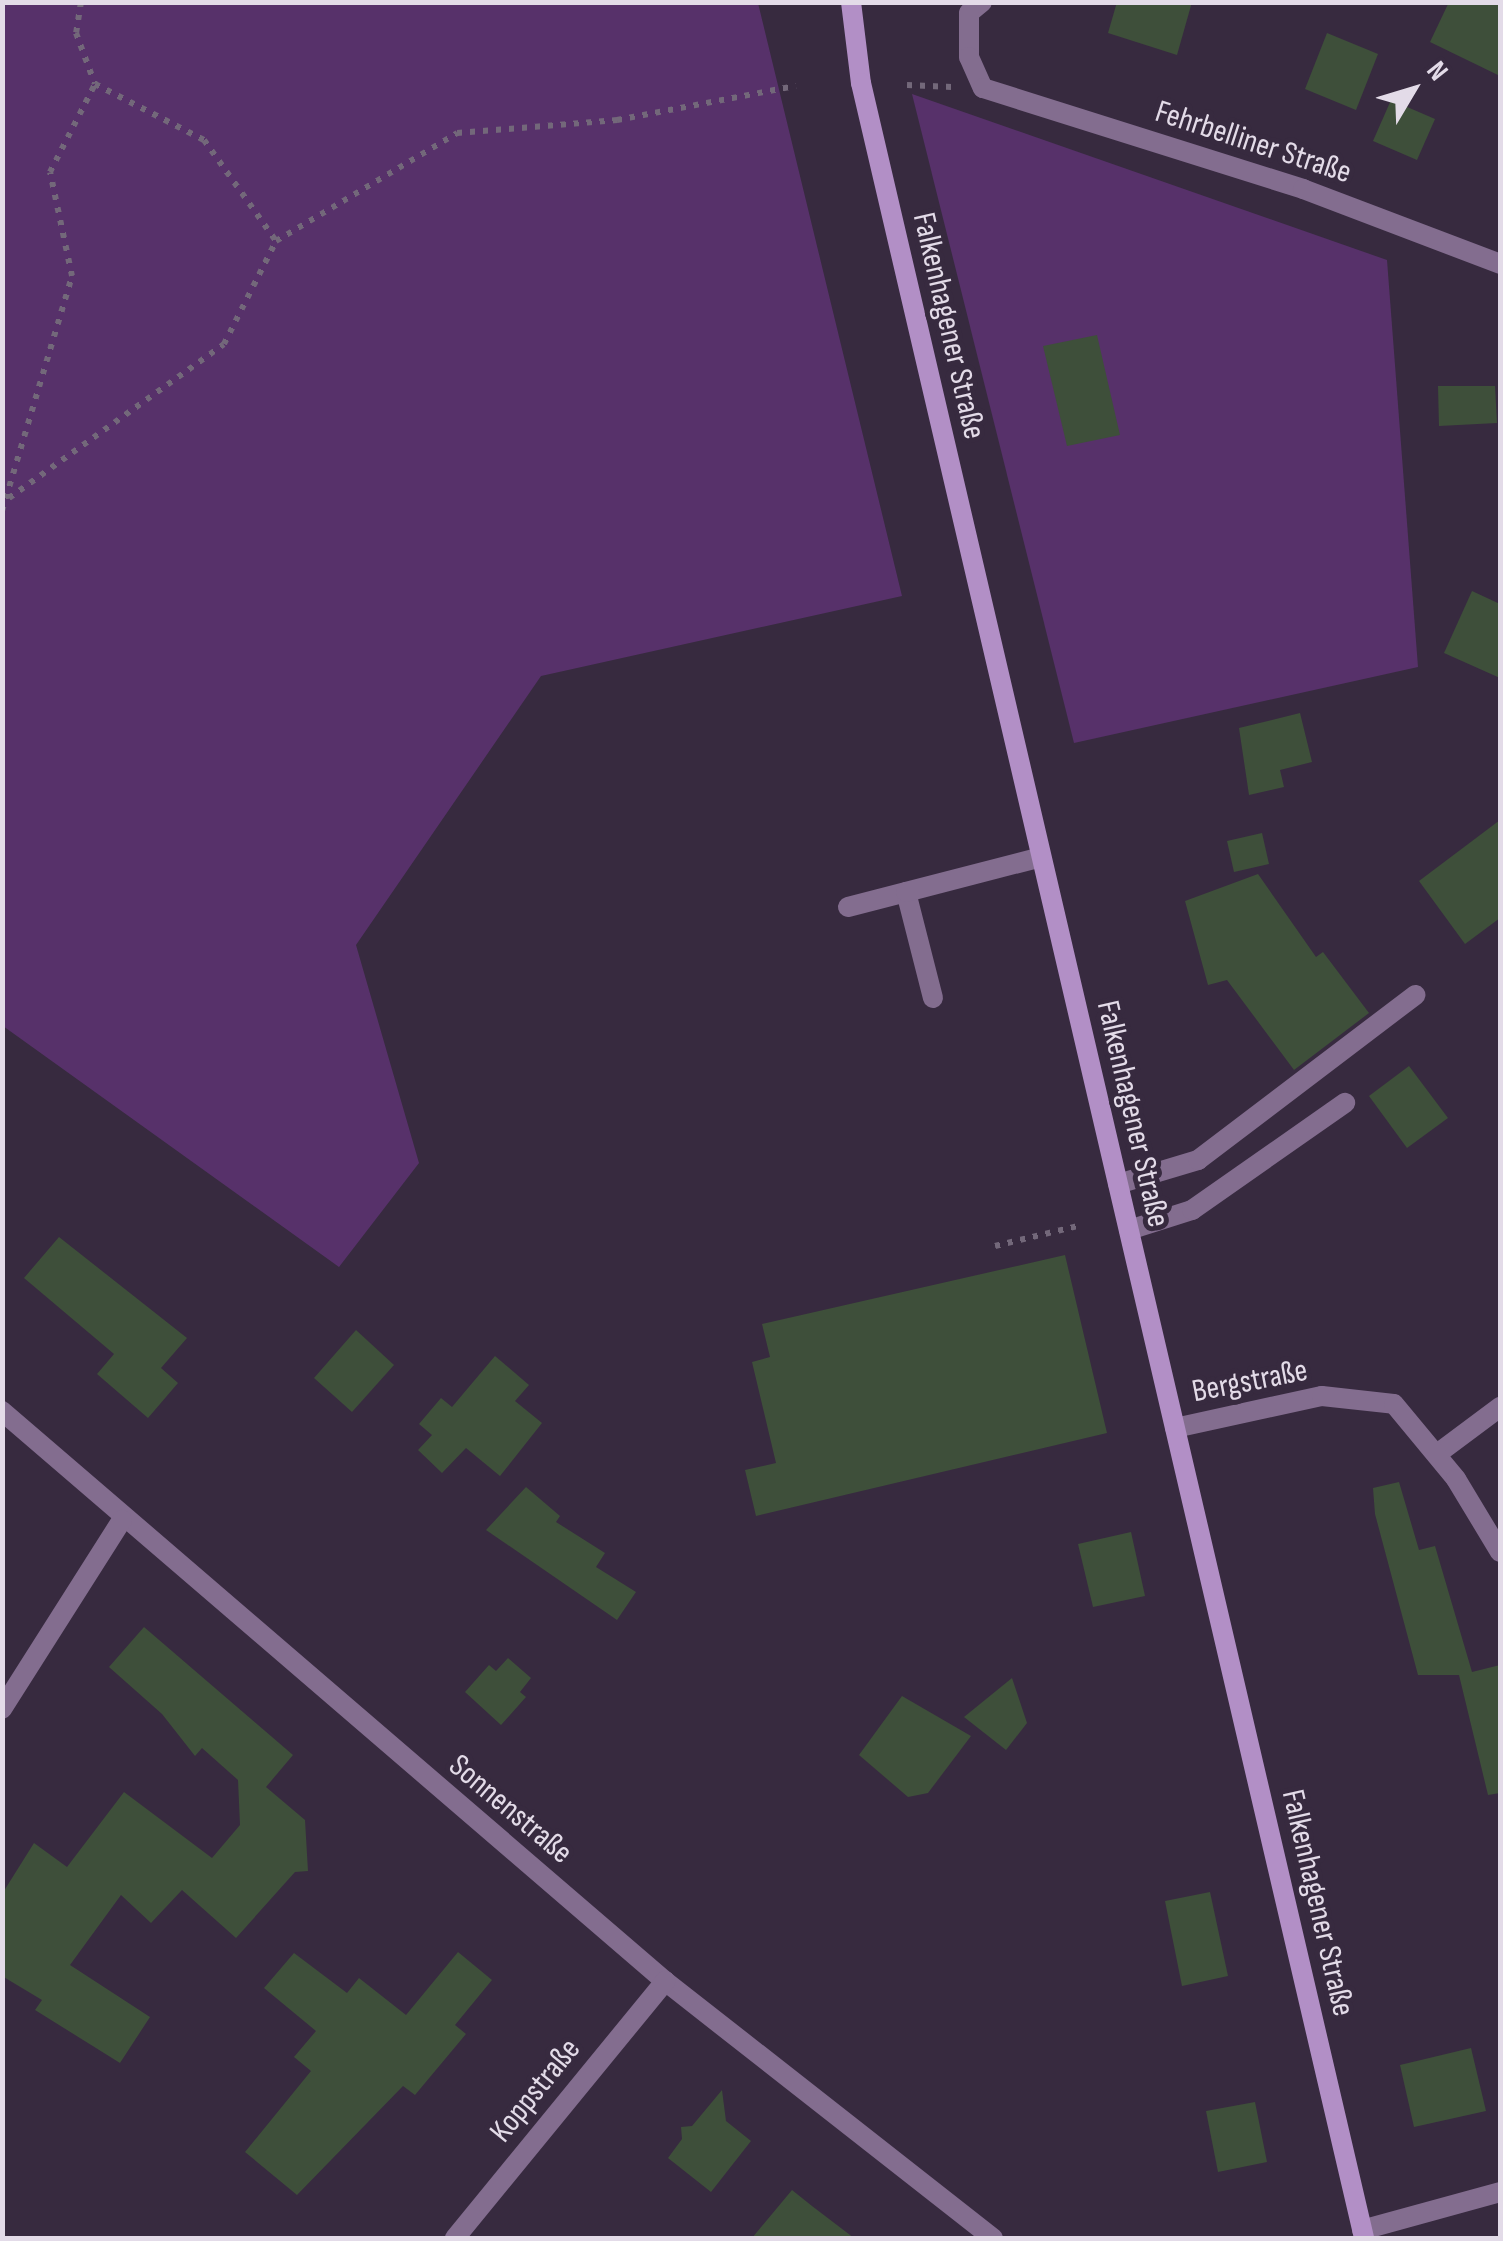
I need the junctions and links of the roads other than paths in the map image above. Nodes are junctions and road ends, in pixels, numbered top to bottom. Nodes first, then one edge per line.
1 (851, 2) edge
2 (982, 2) edge
3 (1500, 264) edge
4 (1041, 857) junction
5 (906, 892) junction
6 (848, 908) dead end
7 (1414, 995) dead end
8 (933, 998) dead end
9 (1345, 1103) dead end
10 (1118, 1184) junction
11 (1129, 1230) junction
12 (1500, 1408) edge
13 (2, 1411) edge
14 (1175, 1428) junction
15 (1437, 1454) junction
16 (122, 1520) junction
17 (1500, 1552) edge
18 (2, 1709) edge
19 (665, 1982) junction
20 (1500, 2192) edge
21 (1363, 2234) edge
22 (454, 2238) edge
23 (992, 2238) edge

1 - 4 main road, Falkenhagener Straße
2 - 3 street, Fehrbelliner Straße
4 - 5 street
4 - 10 main road, Falkenhagener Straße
5 - 6 street
5 - 8 street
7 - 10 street
9 - 11 street
10 - 11 main road, Falkenhagener Straße
11 - 14 main road, Falkenhagener Straße
12 - 15 street
13 - 16 street, Sonnenstraße
14 - 15 street, Bergstraße
14 - 21 main road, Falkenhagener Straße
15 - 17 street, Bergstraße
16 - 18 street
16 - 19 street, Sonnenstraße
19 - 22 street, Koppstraße
19 - 23 street, Sonnenstraße
20 - 21 street

